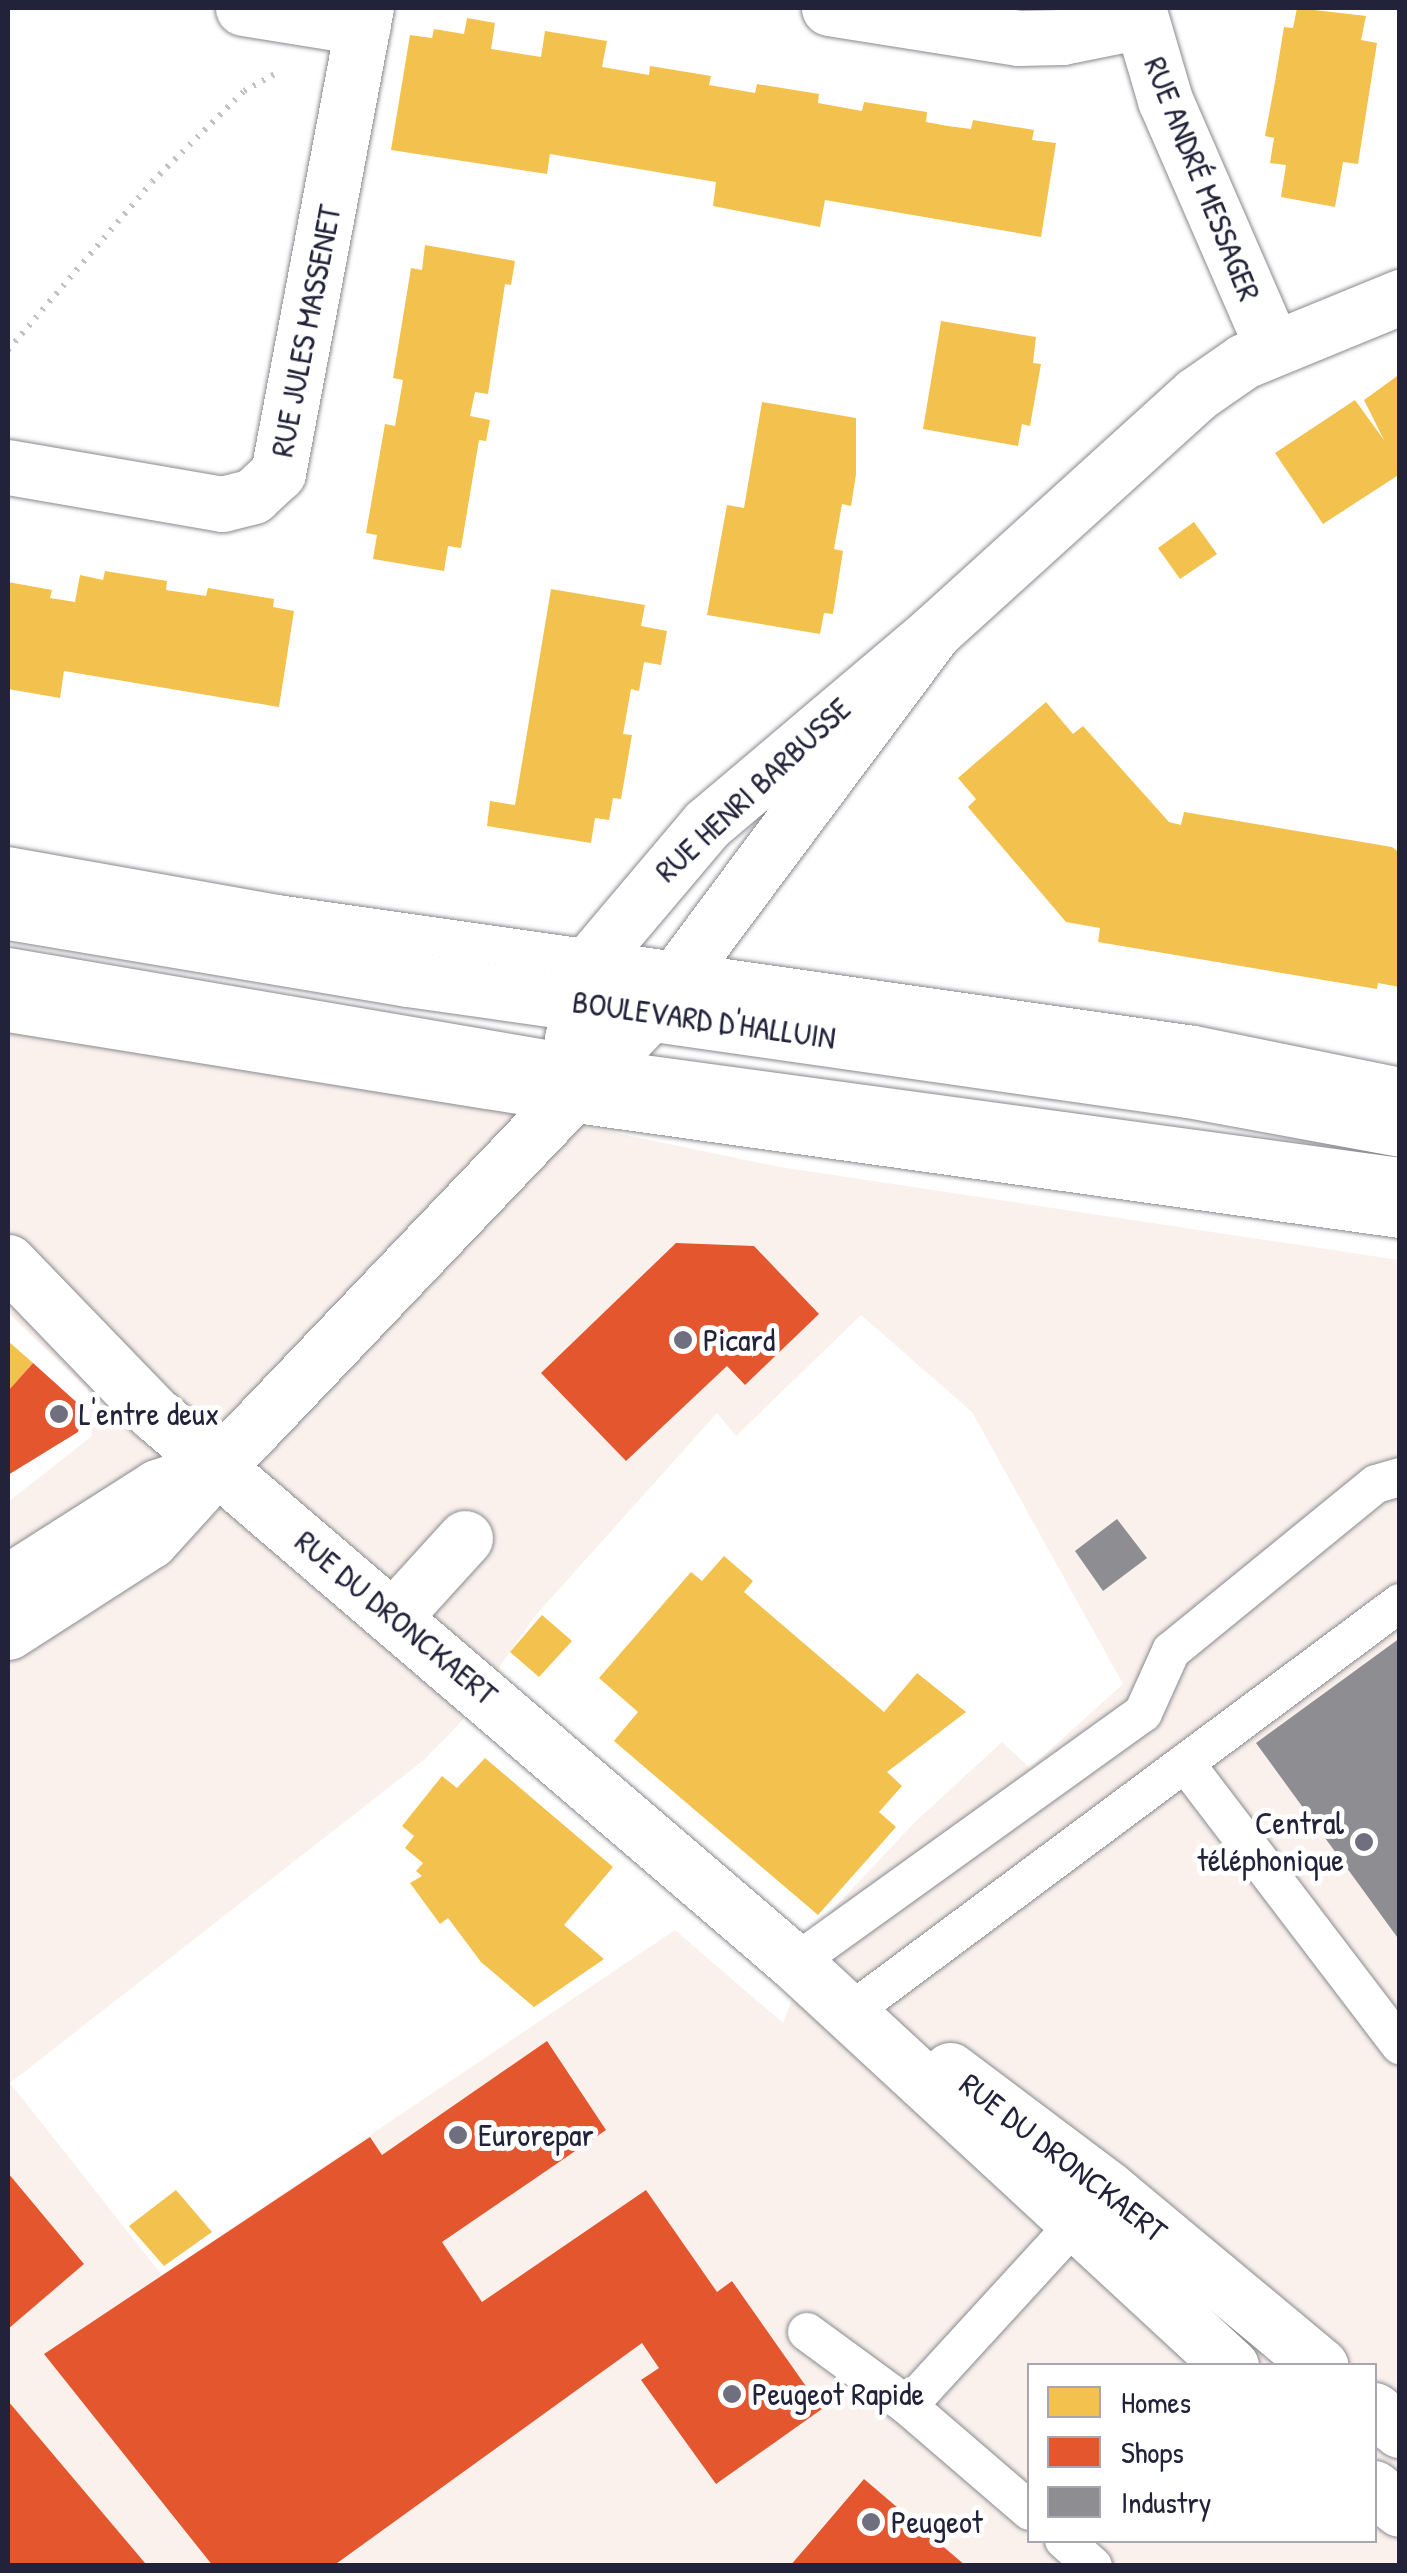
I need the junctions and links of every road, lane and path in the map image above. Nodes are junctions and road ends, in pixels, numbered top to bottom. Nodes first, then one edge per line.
1 (243, 8) edge
2 (829, 8) edge
3 (1140, 14) edge
4 (364, 17) edge
5 (1400, 297) edge
6 (1272, 348) junction
7 (8, 350) edge
8 (8, 467) edge
9 (934, 632) junction
10 (8, 866) edge
11 (8, 912) edge
12 (8, 974) edge
13 (584, 982) junction
14 (666, 993) junction
15 (8, 1013) edge
16 (1400, 1087) edge
17 (577, 1088) junction
18 (1400, 1130) edge
19 (1400, 1186) edge
20 (1400, 1219) edge
21 (8, 1262) edge
22 (218, 1466) junction
23 (1400, 1477) edge
24 (465, 1538) dead end
25 (8, 1582) edge
26 (1400, 1603) edge
27 (396, 1615) junction
28 (8, 1632) edge
29 (1185, 1763) junction
30 (795, 1964) junction
31 (862, 2004) junction
32 (1400, 2045) edge
33 (1090, 2207) junction
34 (807, 2332) dead end
35 (1228, 2363) edge
36 (1317, 2363) edge
37 (908, 2406) junction
38 (1377, 2412) edge
39 (1400, 2430) edge
40 (1377, 2491) edge
41 (1027, 2507) edge
42 (1400, 2510) edge
43 (1067, 2543) edge
44 (1093, 2566) edge

1 - 4 main road
2 - 3 main road
3 - 6 main road, RUE ANDRÉ MESSAGER
4 - 7 path
4 - 8 main road, RUE JULES MASSENET
5 - 6 main road, RUE HENRI BARBUSSE
6 - 9 main road, RUE HENRI BARBUSSE
9 - 13 main road, RUE HENRI BARBUSSE
9 - 14 main road, RUE HENRI BARBUSSE
10 - 13 lane
11 - 13 main road, BOULEVARD D'HALLUIN
12 - 17 main road
13 - 14 main road, BOULEVARD D'HALLUIN
13 - 17 main road
14 - 16 lane
14 - 17 main road, RUE HENRI BARBUSSE
14 - 18 main road, BOULEVARD D'HALLUIN
15 - 17 lane
17 - 19 main road
17 - 20 lane
17 - 22 main road, RUE HENRI BARBUSSE
21 - 22 main road, RUE DU DRONCKAERT
22 - 25 main road, RUE HENRI BARBUSSE
22 - 27 main road, RUE DU DRONCKAERT
22 - 28 main road, RUE HENRI BARBUSSE
23 - 30 lane
24 - 27 main road
26 - 29 lane
27 - 30 main road, RUE DU DRONCKAERT
29 - 31 lane
29 - 32 lane
30 - 31 main road, RUE DU DRONCKAERT
30 - 33 main road, RUE DU DRONCKAERT
31 - 33 main road, RUE DU DRONCKAERT
33 - 35 main road, RUE DU DRONCKAERT
33 - 36 main road, RUE DU DRONCKAERT
33 - 37 lane
34 - 37 lane
37 - 41 lane
38 - 39 main road
40 - 42 main road
43 - 44 lane

